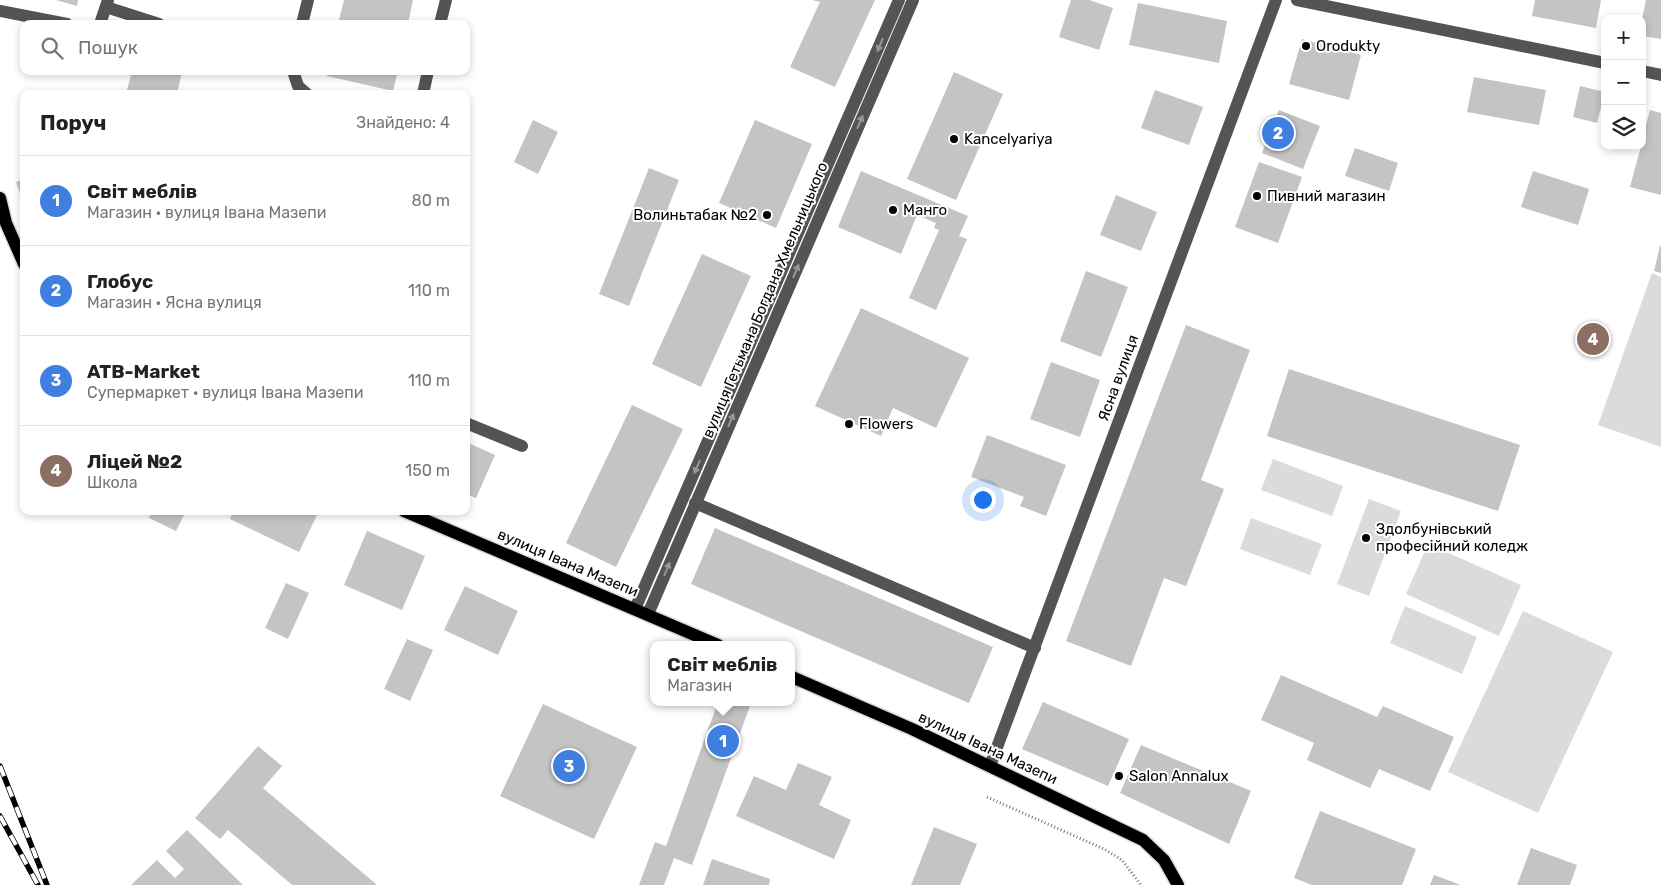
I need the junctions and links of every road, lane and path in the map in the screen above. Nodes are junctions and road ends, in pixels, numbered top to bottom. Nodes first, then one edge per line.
1 (308, 0) edge
2 (446, 0) edge
3 (899, 0) edge
4 (913, 0) edge
5 (1276, 0) edge
6 (1297, 0) edge
7 (107, 4) edge
8 (0, 11) edge
9 (46, 20) edge
10 (101, 20) edge
11 (148, 20) edge
12 (303, 20) edge
13 (441, 20) edge
14 (1601, 62) edge
15 (1646, 72) edge
16 (295, 75) edge
17 (427, 75) edge
18 (1661, 75) edge
19 (302, 90) edge
20 (424, 90) edge
21 (0, 198) edge
22 (20, 255) edge
23 (470, 425) edge
24 (522, 446) dead end
25 (695, 503) junction
26 (413, 515) edge
27 (635, 609) junction
28 (648, 614) junction
29 (709, 641) edge
30 (1035, 648) junction
31 (795, 678) edge
32 (990, 766) junction
33 (987, 797) dead end
34 (1140, 885) edge
35 (1178, 885) edge

1 - 12 street
2 - 13 street
3 -> 27 street, вулиця Гетьмана Богдана Хмельницького
25 -> 4 street, вулиця Гетьмана Богдана Хмельницького
5 - 30 street, Ясна вулиця
6 - 14 street
7 - 10 street
7 - 11 street
8 - 9 street
15 - 18 street
16 - 19 street
17 - 20 street
21 - 22 main road
23 - 24 street
28 -> 25 street, вулиця Гетьмана Богдана Хмельницького
25 - 30 street
26 - 27 main road, вулиця Івана Мазепи
27 - 28 main road, вулиця Івана Мазепи
28 - 29 main road, вулиця Івана Мазепи
30 - 32 street, Ясна вулиця
31 - 32 main road, вулиця Івана Мазепи
32 - 35 main road, вулиця Івана Мазепи
33 - 34 path

